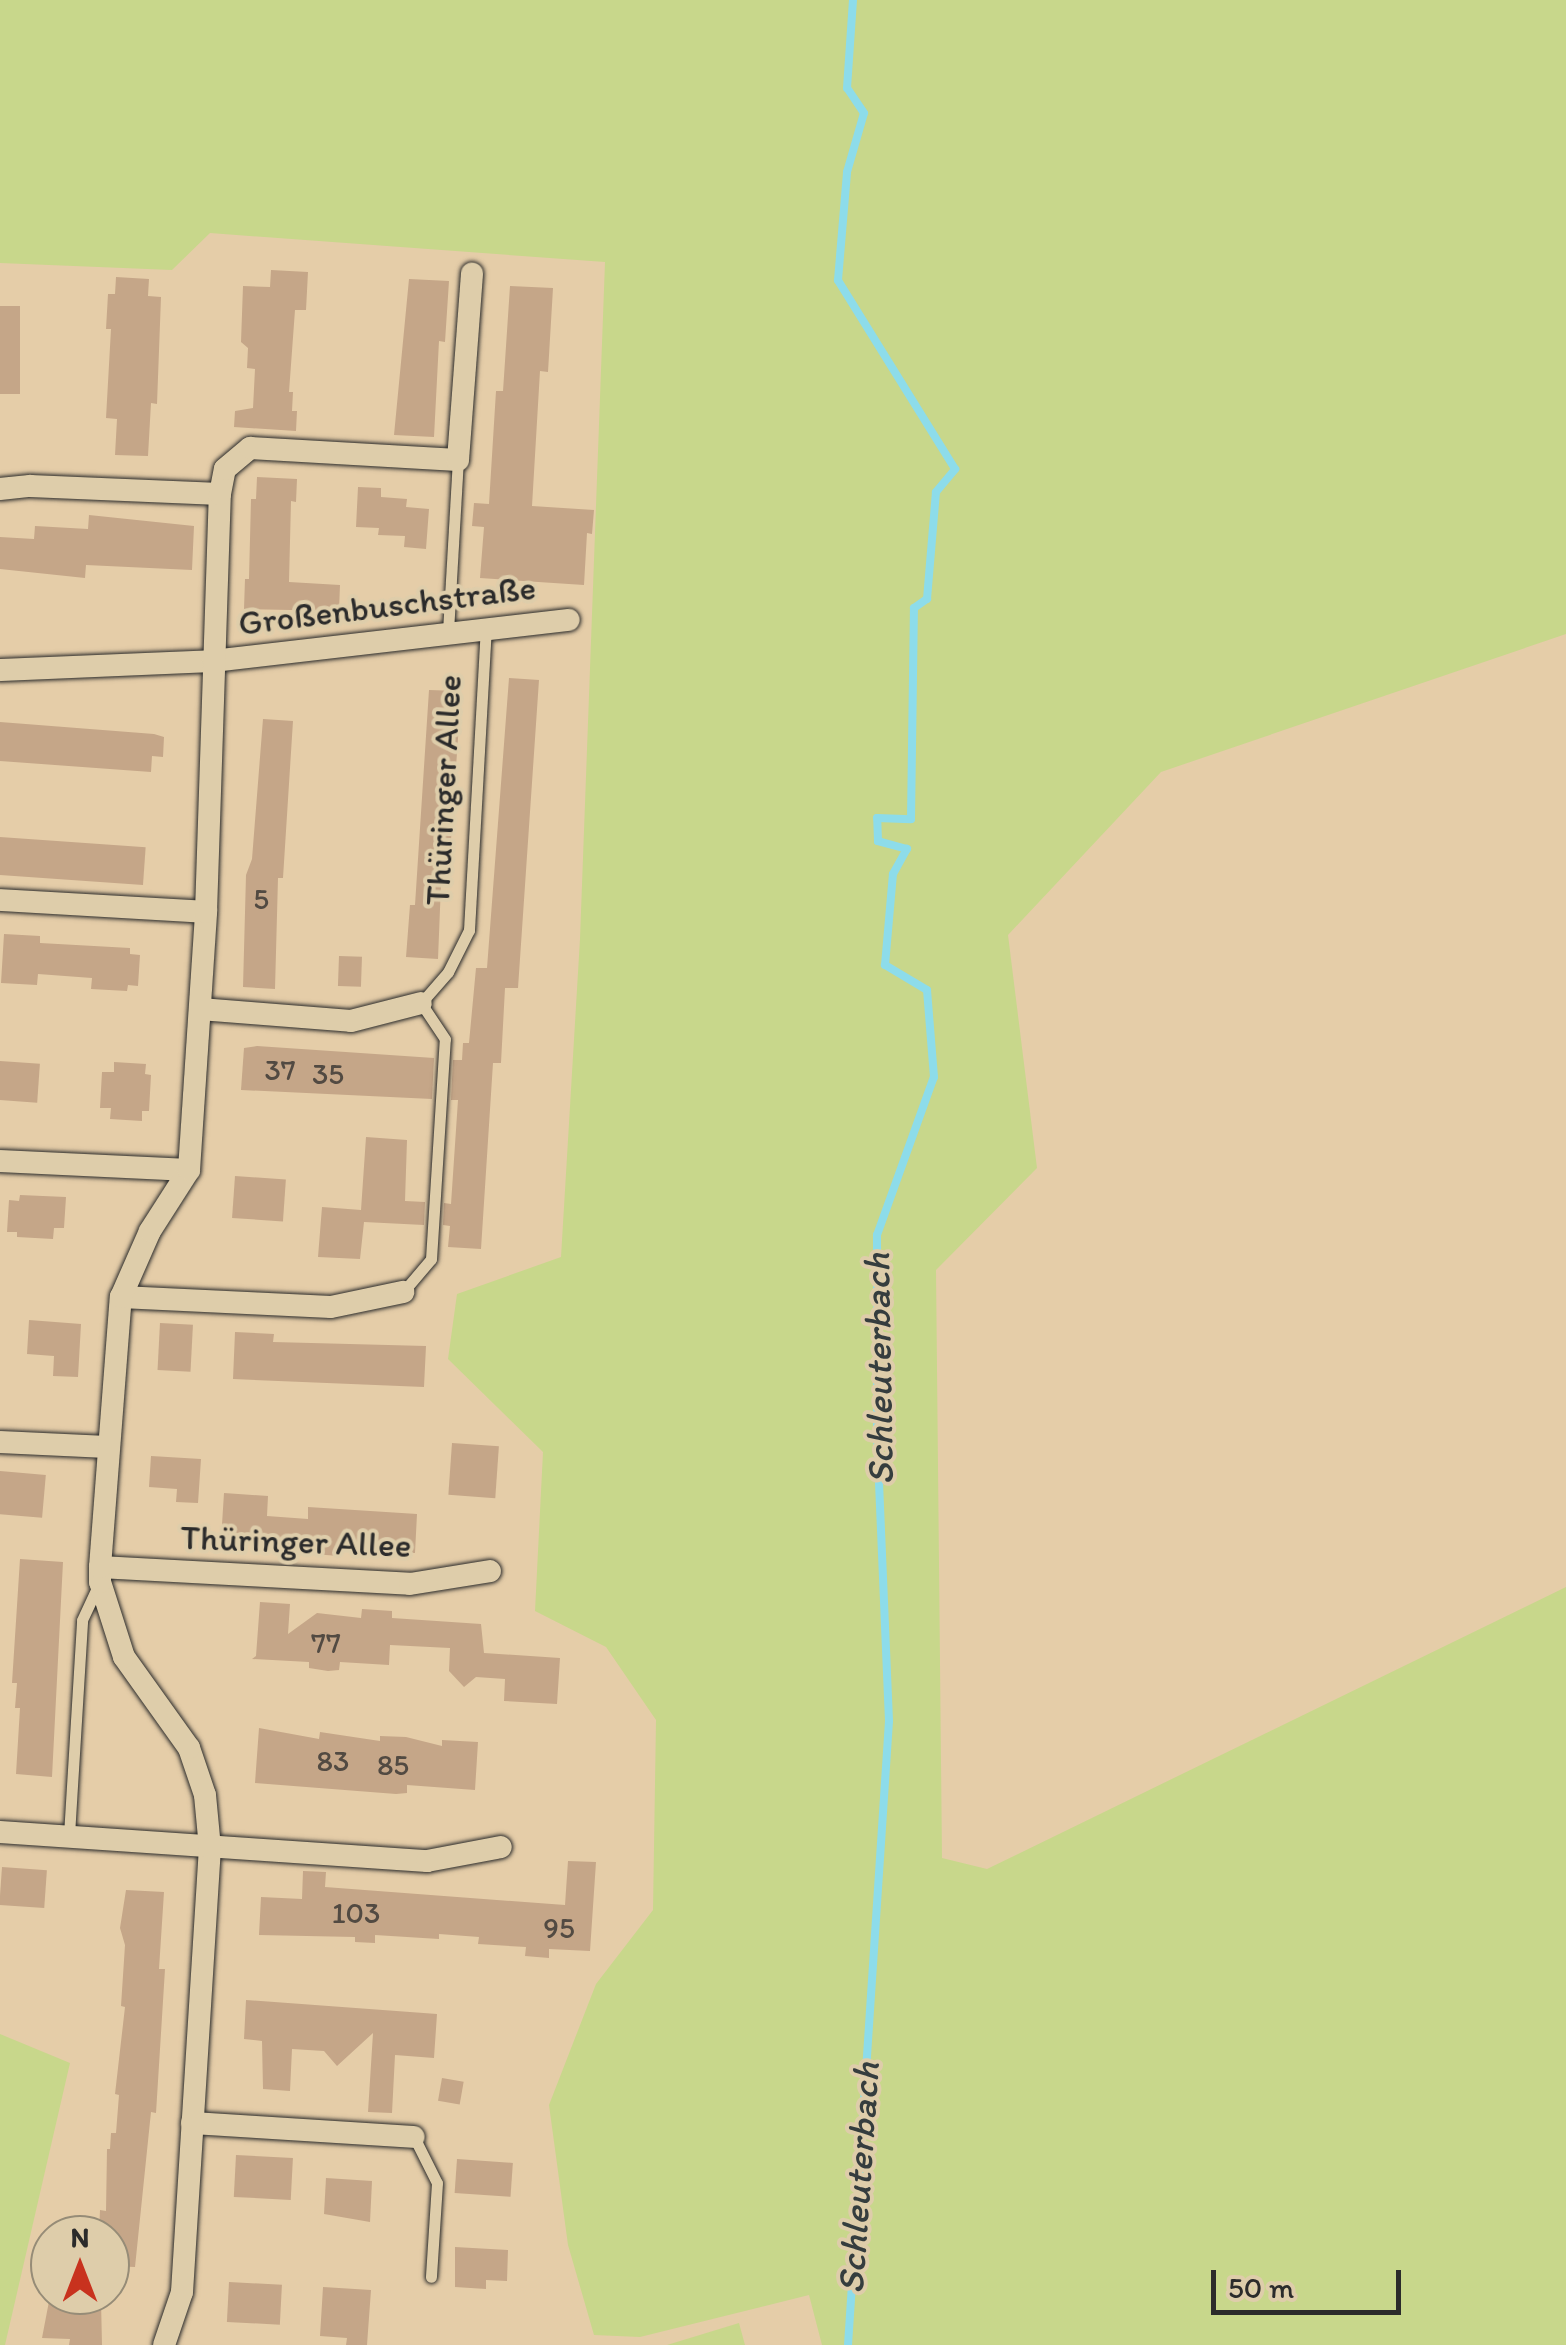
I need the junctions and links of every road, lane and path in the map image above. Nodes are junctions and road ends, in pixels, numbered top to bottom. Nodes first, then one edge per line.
1 (472, 274) dead end
2 (458, 460) junction
3 (0, 489) edge
4 (220, 494) junction
5 (569, 620) dead end
6 (486, 626) junction
7 (448, 632) junction
8 (212, 661) junction
9 (0, 670) edge
10 (0, 900) edge
11 (206, 912) junction
12 (421, 1003) junction
13 (200, 1009) junction
14 (0, 1161) edge
15 (189, 1170) junction
16 (403, 1292) joint
17 (121, 1296) junction
18 (0, 1442) edge
19 (107, 1447) junction
20 (490, 1571) dead end
21 (100, 1575) junction
22 (0, 1832) edge
23 (68, 1835) junction
24 (501, 1847) dead end
25 (210, 1848) junction
26 (192, 2122) junction
27 (414, 2137) joint
28 (431, 2276) dead end
29 (164, 2345) edge

1 - 2 street
2 - 4 street, Großenbuschstraße
2 - 7 lane
3 - 4 street
4 - 8 street, Großenbuschstraße
5 - 6 street, Großenbuschstraße
6 - 7 street, Großenbuschstraße
6 - 12 lane, Thüringer Allee
7 - 8 street, Großenbuschstraße
8 - 9 street, Großenbuschstraße
8 - 11 street
10 - 11 street
11 - 13 street
12 - 13 street
12 - 16 lane
13 - 15 street
14 - 15 street
15 - 17 street
16 - 17 street
17 - 19 street
18 - 19 street
19 - 21 street
20 - 21 street, Thüringer Allee
21 - 23 lane
21 - 25 street
22 - 23 street
23 - 25 street
24 - 25 street
25 - 26 street
26 - 27 street
26 - 29 street
27 - 28 lane

